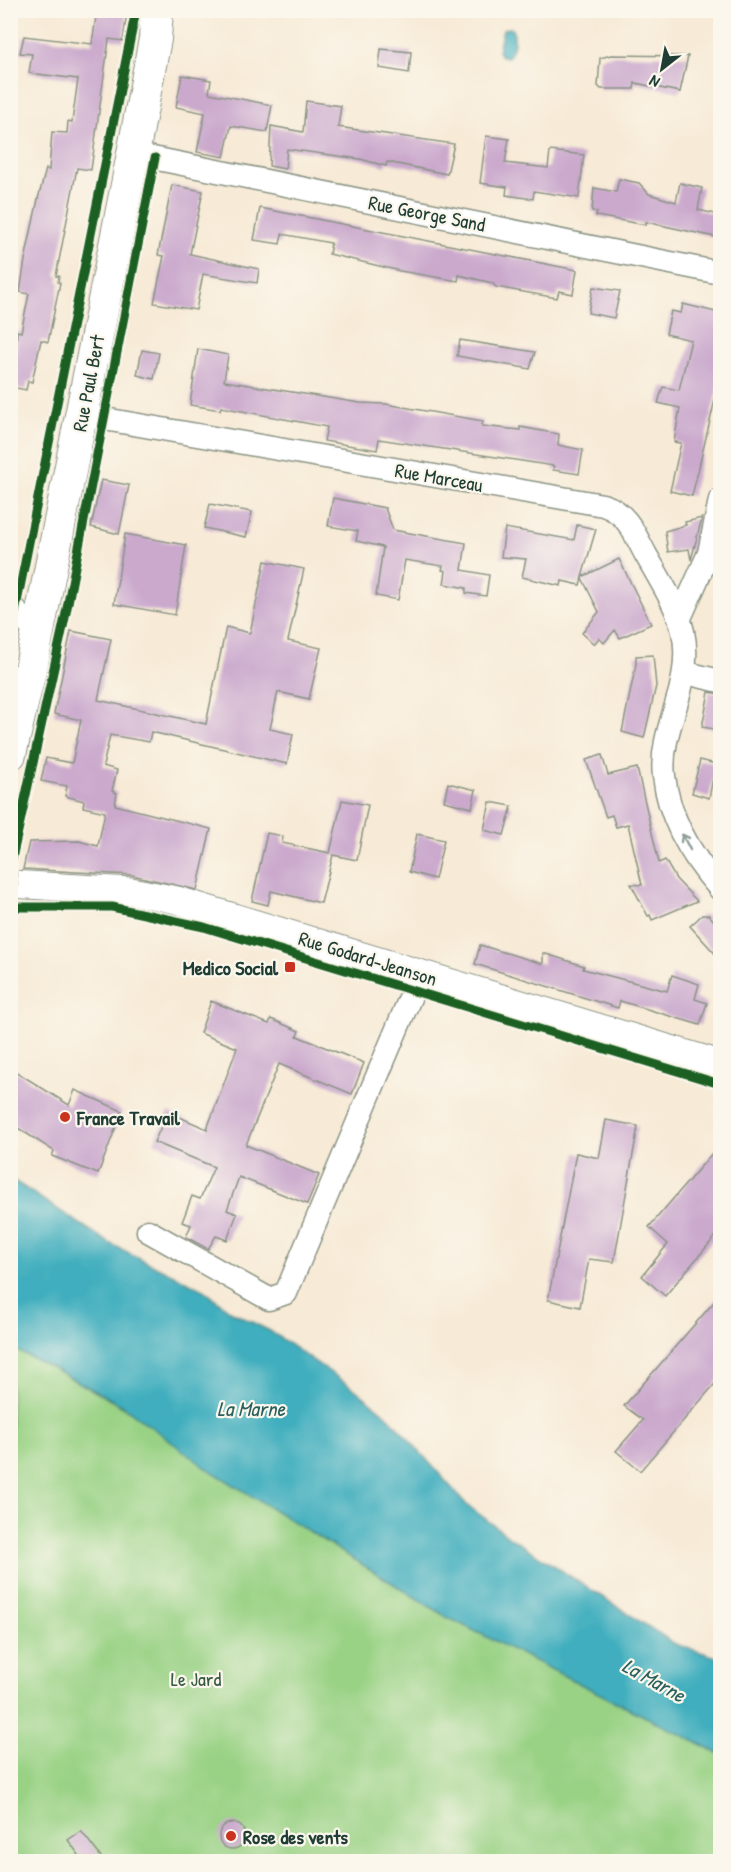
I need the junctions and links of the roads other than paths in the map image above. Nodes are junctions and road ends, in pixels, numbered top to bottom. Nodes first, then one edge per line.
1 (157, 10) edge
2 (133, 154) junction
3 (720, 273) edge
4 (81, 415) junction
5 (720, 500) edge
6 (10, 600) edge
7 (680, 618) junction
8 (38, 634) junction
9 (686, 673) junction
10 (720, 681) edge
11 (10, 754) edge
12 (10, 884) edge
13 (720, 889) edge
14 (420, 974) junction
15 (720, 1064) edge
16 (148, 1231) dead end

1 - 2 main road, Rue Paul Bert
2 - 3 street, Rue George Sand
2 - 4 main road, Rue Paul Bert
4 - 7 street, Rue Marceau
4 - 8 main road, Rue Paul Bert
5 - 7 street
6 - 8 street
7 - 9 street, Rue Marceau
8 - 11 main road, Rue Paul Bert
9 - 10 street
13 -> 9 street, Rue Marceau
12 - 14 street, Rue Godard-Jeanson
14 - 15 street, Rue Godard-Jeanson
14 - 16 street

